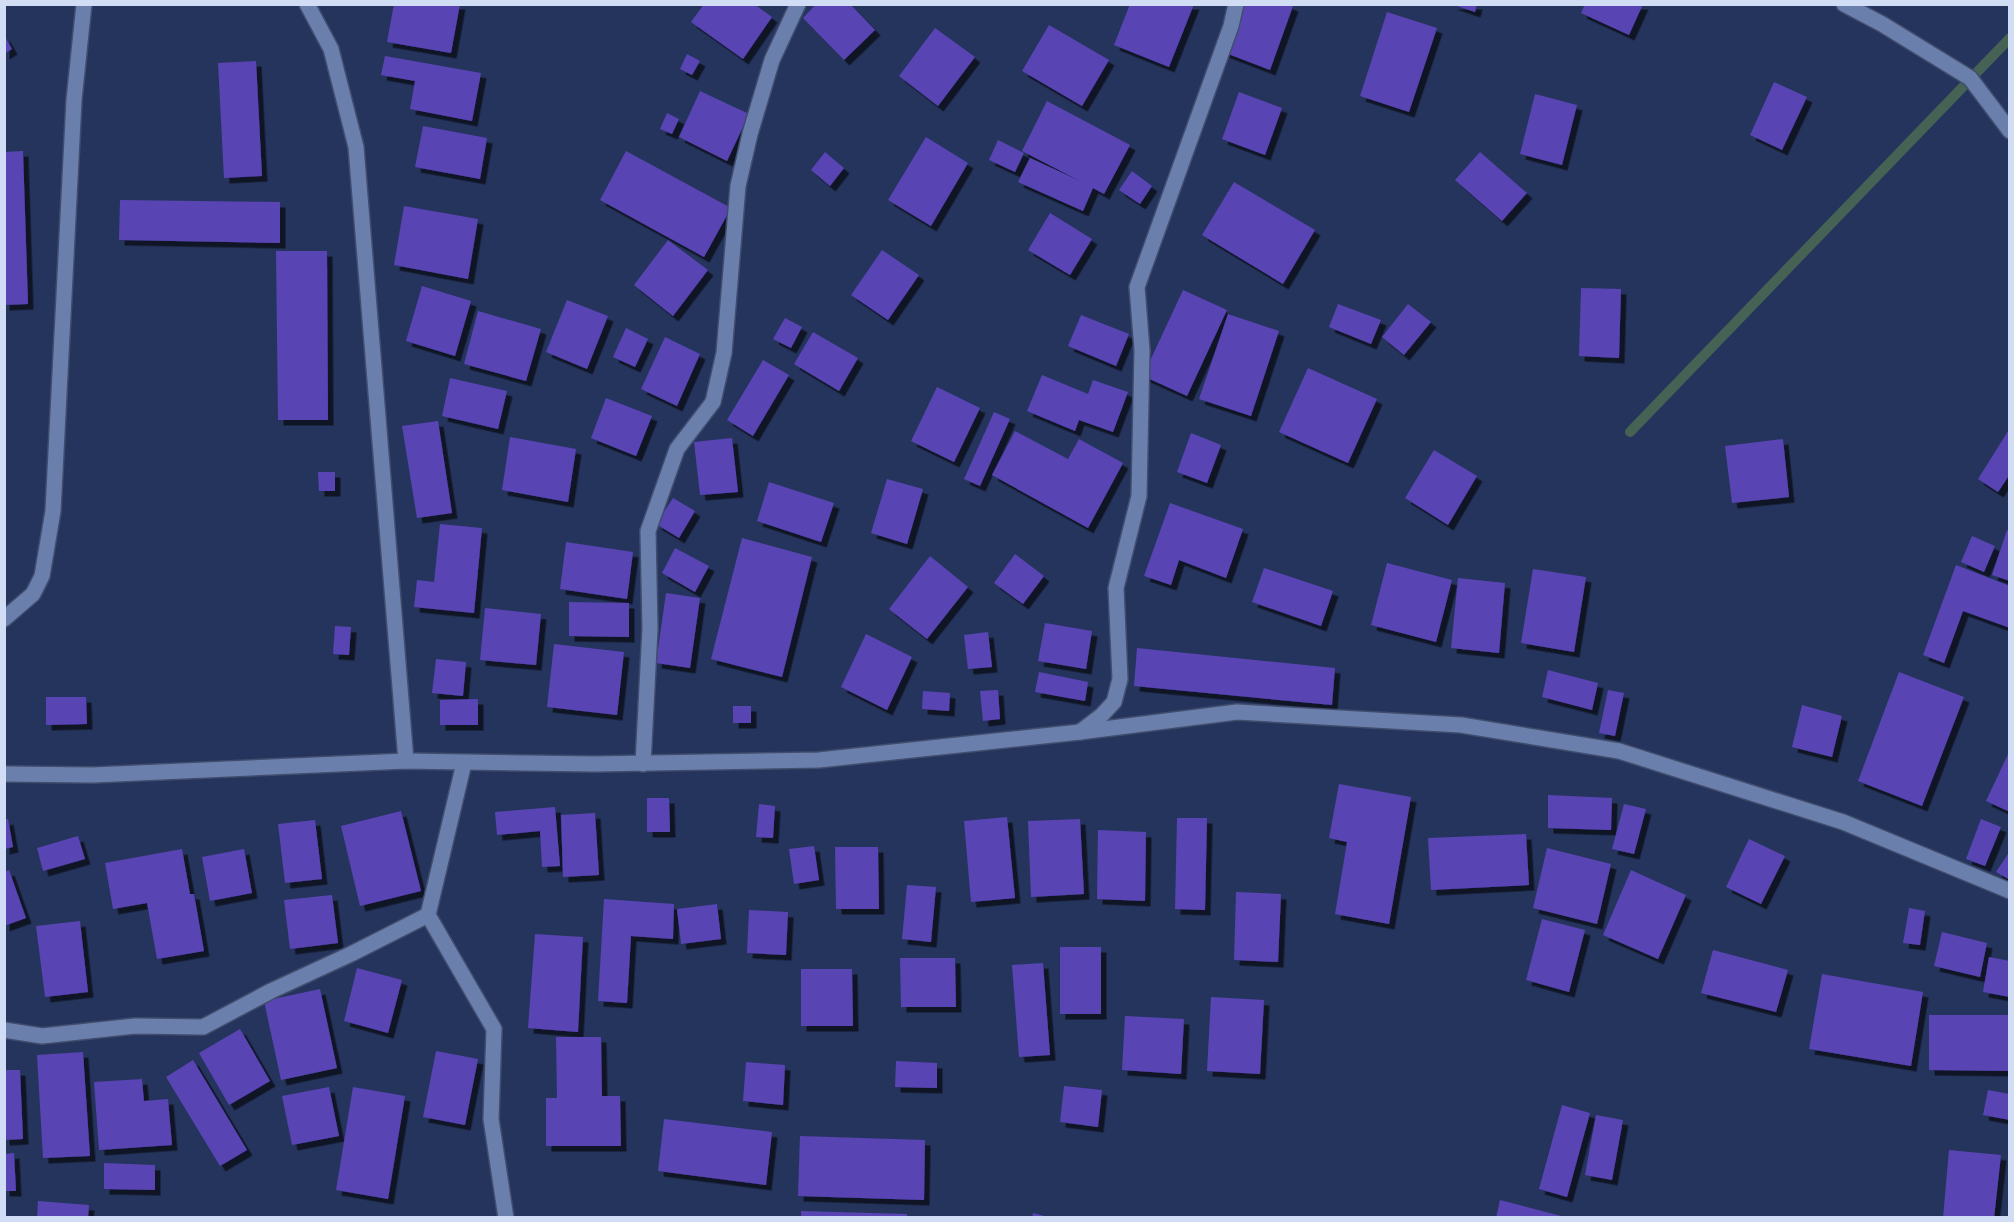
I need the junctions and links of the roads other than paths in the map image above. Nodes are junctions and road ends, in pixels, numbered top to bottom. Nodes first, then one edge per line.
1 (84, 4) edge
2 (307, 4) edge
3 (798, 4) edge
4 (1236, 4) edge
5 (1844, 4) edge
6 (2010, 131) edge
7 (4, 619) edge
8 (1080, 732) junction
9 (406, 761) junction
10 (465, 763) junction
11 (643, 764) junction
12 (4, 774) edge
13 (2010, 891) edge
14 (428, 915) junction
15 (4, 1030) edge
16 (506, 1218) edge

1 - 7 street
2 - 9 street
3 - 11 street
4 - 8 street
5 - 6 street
8 - 11 street
8 - 13 street
9 - 10 street
9 - 12 street
10 - 11 street
10 - 14 street
14 - 15 street
14 - 16 street

